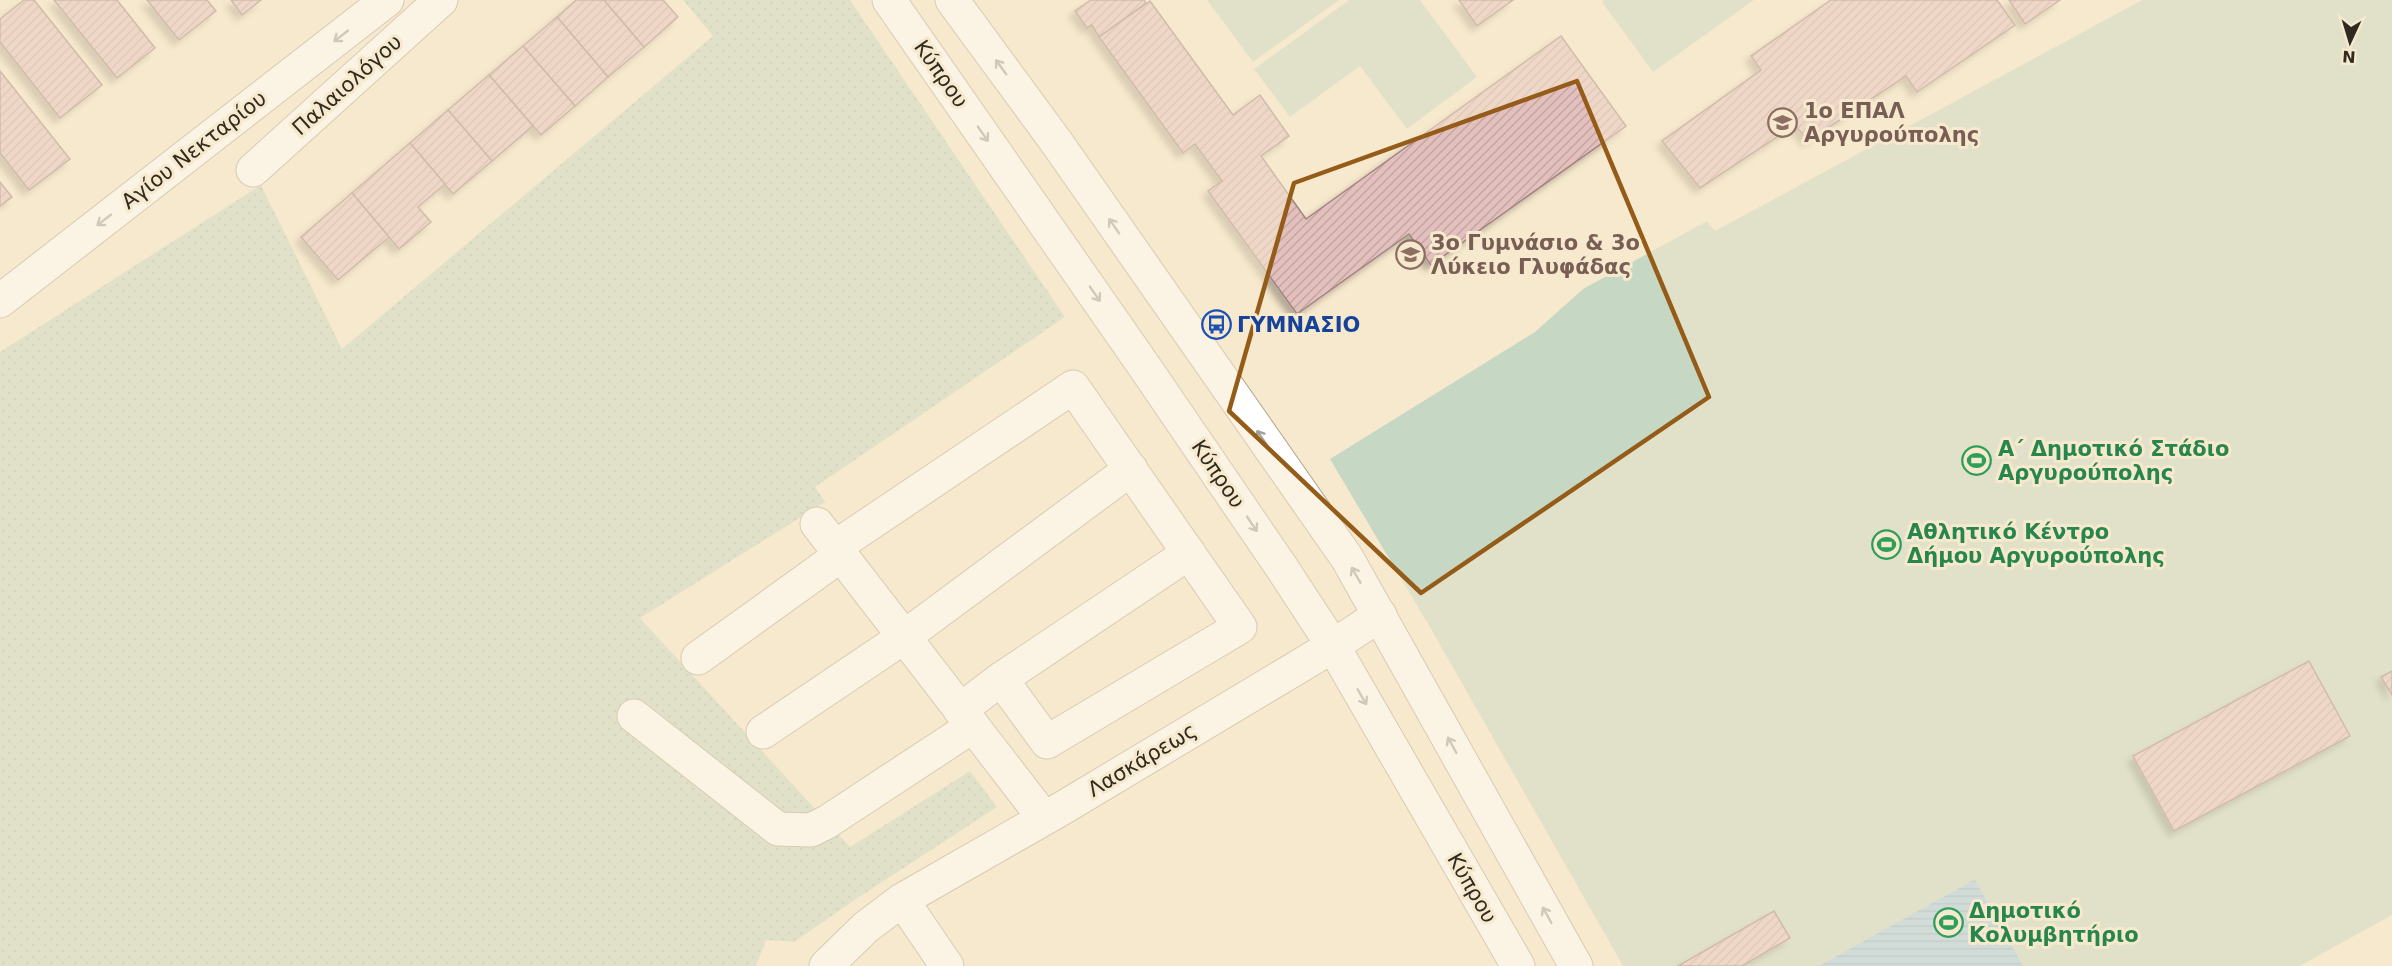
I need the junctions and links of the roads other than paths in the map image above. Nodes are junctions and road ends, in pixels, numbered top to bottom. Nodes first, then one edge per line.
1 (387, 0) edge
2 (441, 0) edge
3 (889, 0) edge
4 (952, 0) edge
5 (253, 170) dead end
6 (0, 301) edge
7 (1131, 470) junction
8 (831, 542) junction
9 (1189, 553) junction
10 (1380, 615) junction
11 (904, 637) junction
12 (1332, 646) junction
13 (698, 658) dead end
14 (1001, 679) junction
15 (634, 716) dead end
16 (967, 718) junction
17 (764, 732) dead end
18 (1044, 818) junction
19 (902, 900) junction
20 (826, 966) edge
21 (947, 966) edge
22 (1518, 966) edge
23 (1576, 966) edge

1 -> 6 main road, Αγίου Νεκταρίου
2 - 5 main road, Παλαιολόγου
3 -> 12 main road, Κύπρου
10 -> 4 main road
7 - 8 main road
7 - 9 main road
7 - 11 main road
8 - 11 main road
8 - 13 main road
9 - 14 main road
9 - 14 main road
10 - 12 main road, Λασκάρεως
23 -> 10 main road
11 - 16 main road
11 - 17 main road
12 - 18 main road, Λασκάρεως
12 -> 22 main road, Κύπρου
14 - 16 main road
15 - 16 main road
16 - 18 main road
18 - 19 main road, Λασκάρεως
19 - 20 main road, Λασκάρεως
19 - 21 main road

